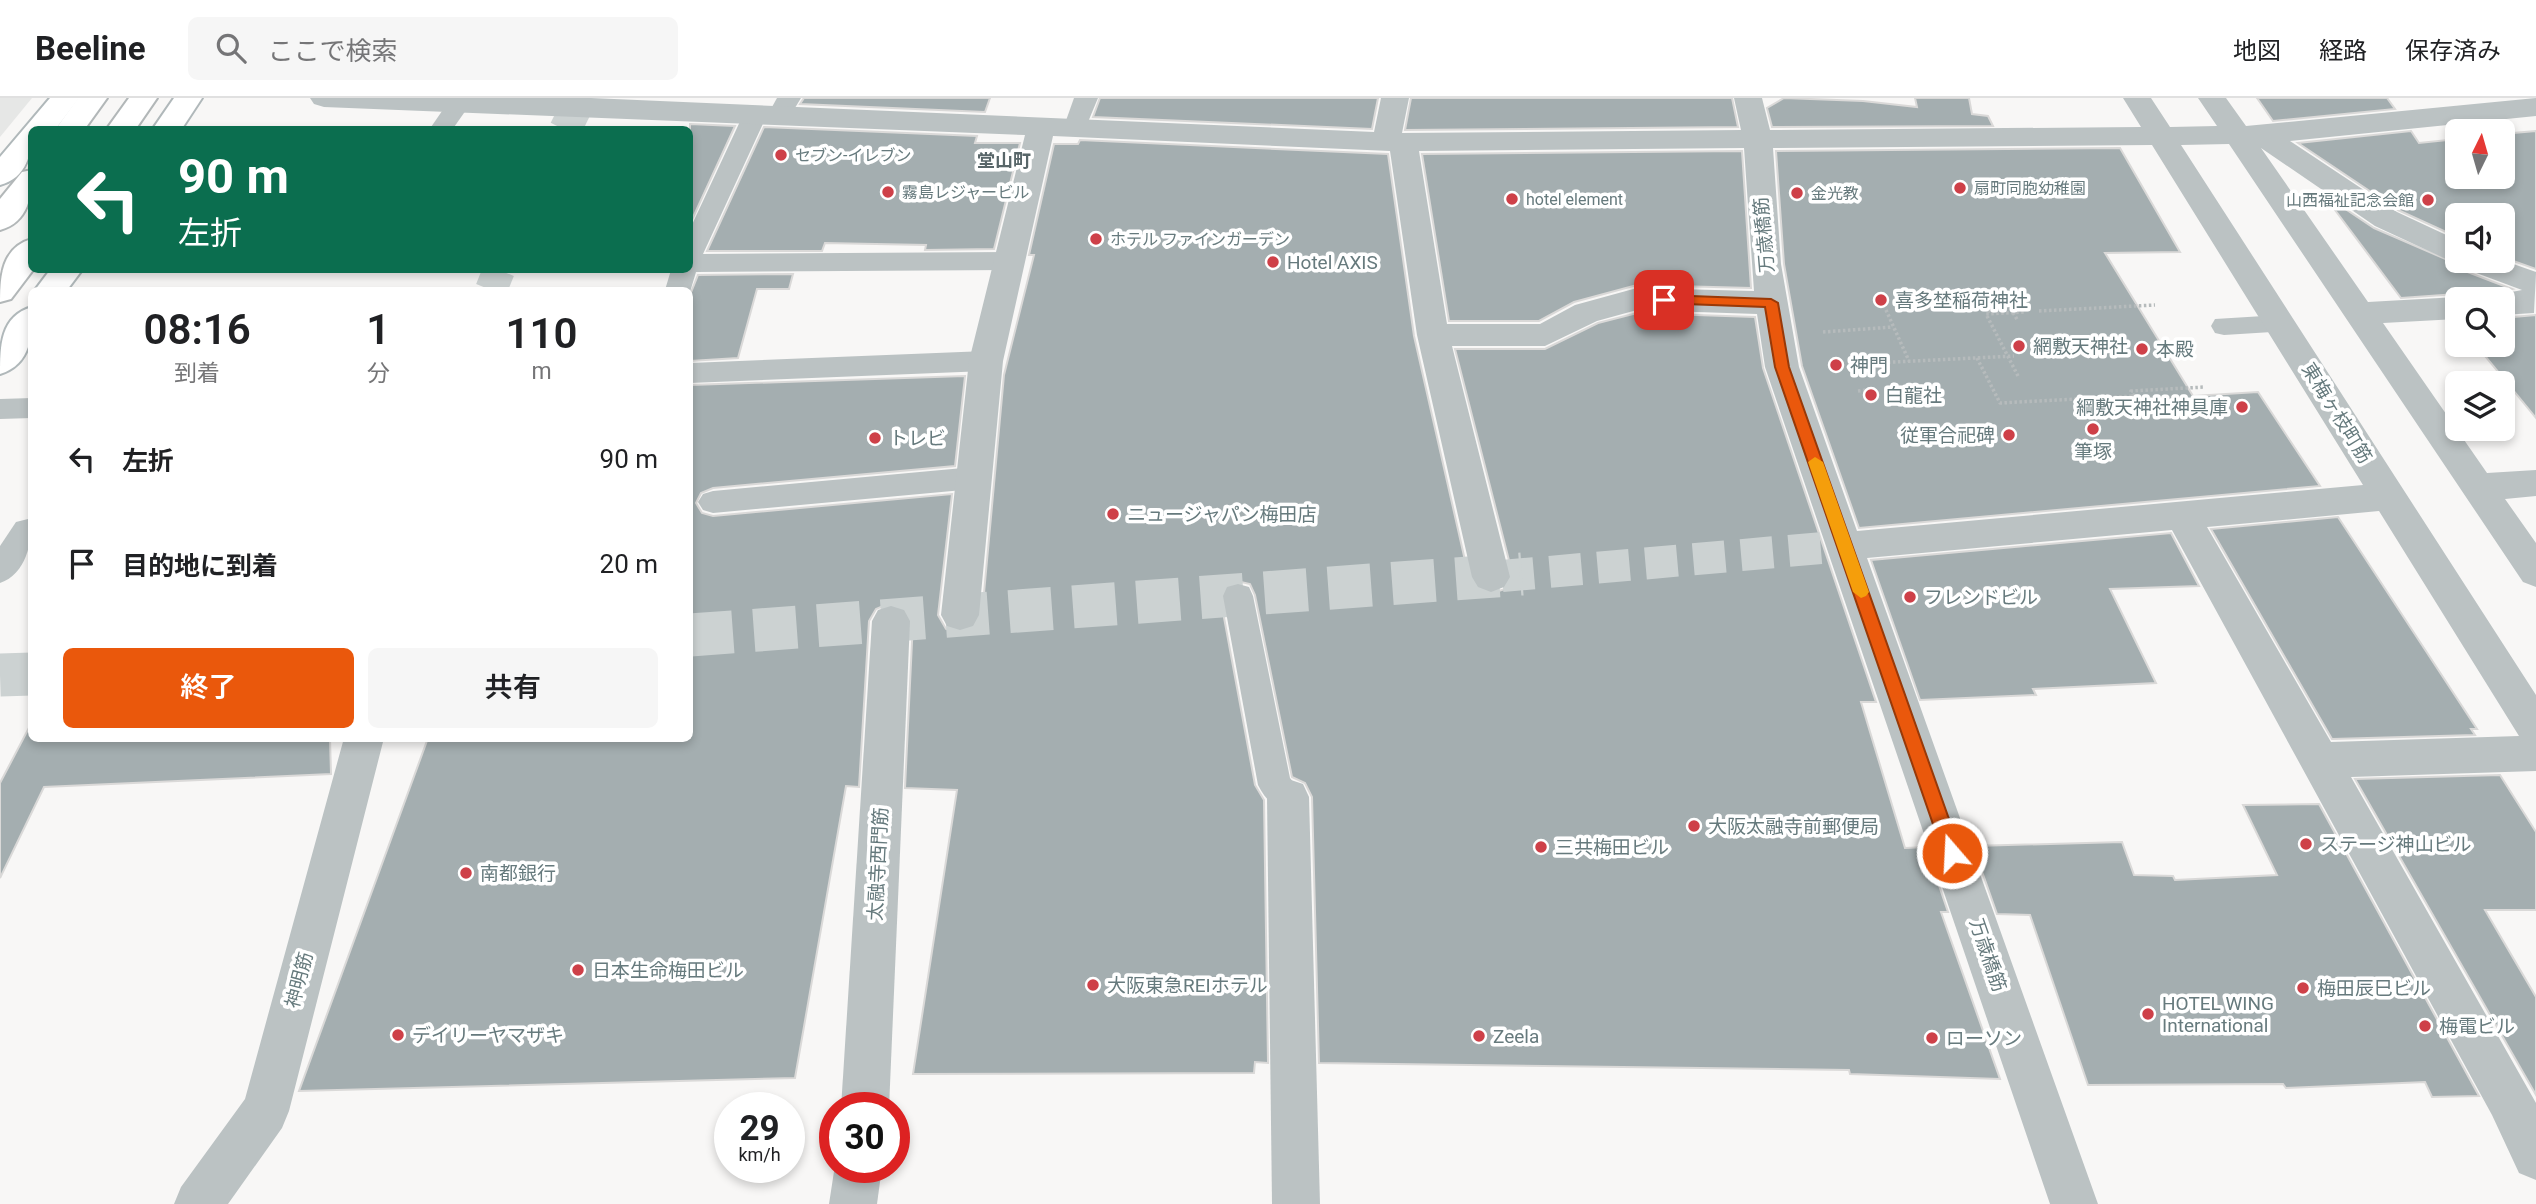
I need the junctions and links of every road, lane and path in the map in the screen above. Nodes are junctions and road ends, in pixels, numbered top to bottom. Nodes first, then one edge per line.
1 (65, 98) edge
2 (93, 98) edge
3 (144, 98) edge
4 (188, 98) edge
5 (324, 98) edge
6 (1086, 98) edge
7 (1395, 98) edge
8 (1748, 98) edge
9 (2137, 98) edge
10 (2212, 98) edge
11 (459, 103) junction
12 (2536, 107) edge
13 (774, 110) edge
14 (42, 126) edge
15 (72, 126) edge
16 (123, 126) edge
17 (169, 126) edge
18 (443, 126) edge
19 (1041, 127) junction
20 (1075, 129) junction
21 (2249, 134) junction
22 (2162, 137) junction
23 (1758, 141) junction
24 (1394, 142) junction
25 (28, 143) edge
26 (0, 176) edge
27 (28, 183) edge
28 (0, 220) edge
29 (2445, 246) edge
30 (693, 250) edge
31 (28, 254) edge
32 (1009, 261) junction
33 (693, 263) edge
34 (2506, 273) edge
35 (2536, 284) edge
36 (0, 291) edge
37 (2536, 293) edge
38 (2515, 303) edge
39 (2008, 304) dead end
40 (2155, 305) dead end
41 (1986, 306) dead end
42 (2445, 309) edge
43 (1886, 311) dead end
44 (2039, 311) dead end
45 (2025, 312) dead end
46 (1990, 313) junction
47 (2013, 313) junction
48 (2361, 313) junction
49 (1774, 317) junction
50 (2018, 321) dead end
51 (28, 324) edge
52 (2280, 324) junction
53 (2224, 326) dead end
54 (1893, 327) junction
55 (1433, 335) junction
56 (2011, 356) junction
57 (1977, 358) junction
58 (986, 361) junction
59 (1909, 361) junction
60 (0, 362) edge
61 (1853, 364) dead end
62 (693, 373) edge
63 (2018, 376) dead end
64 (2205, 387) dead end
65 (1866, 390) dead end
66 (1858, 391) dead end
67 (28, 408) edge
68 (0, 409) edge
69 (974, 478) junction
70 (2536, 483) edge
71 (2478, 487) junction
72 (2388, 496) junction
73 (713, 502) dead end
74 (2183, 516) junction
75 (28, 530) edge
76 (1845, 546) junction
77 (0, 571) edge
78 (2536, 572) edge
79 (1491, 577) dead end
80 (1238, 596) dead end
81 (960, 615) dead end
82 (891, 621) dead end
83 (2536, 729) edge
84 (363, 742) edge
85 (2536, 753) edge
86 (2323, 760) junction
87 (1288, 797) joint
88 (866, 1092) edge
89 (2536, 1156) edge
90 (856, 1183) edge
91 (198, 1204) edge
92 (853, 1204) edge
93 (1296, 1204) edge
94 (2074, 1204) edge

1 - 14 main road
2 - 15 main road
3 - 16 main road
4 - 17 main road
5 - 11 street
6 - 20 lane
7 - 24 street
8 - 23 street, 万歳橋筋
9 - 22 street, 東梅ヶ枝町筋
10 - 21 street
11 - 13 street
11 - 18 lane
12 - 21 street
13 - 19 street
13 - 30 lane
19 - 20 street
19 - 32 street
20 - 24 street
21 - 22 street
21 - 29 street
21 - 48 street
22 - 23 street
22 - 52 street, 東梅ヶ枝町筋
23 - 24 street
23 - 49 street, 万歳橋筋
24 - 55 street
25 - 26 main road
27 - 28 main road
31 - 36 main road
32 - 33 lane
32 - 58 street
34 - 35 street
37 - 38 street
39 - 47 path
40 - 44 path
41 - 46 path
42 - 48 street
43 - 54 path
45 - 47 path
46 - 47 path
46 - 56 path
47 - 50 path
48 - 71 street
49 - 54 path
49 - 55 street
49 - 76 street, 万歳橋筋
51 - 60 main road
52 - 53 lane
52 - 72 street, 東梅ヶ枝町筋
54 - 59 path
55 - 79 street
56 - 57 path
56 - 63 path
57 - 59 path
57 - 64 path
58 - 62 lane
58 - 69 street
59 - 61 path
65 - 66 path
67 - 68 lane
69 - 73 lane
69 - 81 street
70 - 71 street
71 - 78 street
72 - 74 street
72 - 83 street, 東梅ヶ枝町筋
74 - 76 street
74 - 86 street
75 - 77 lane
76 - 94 street, 万歳橋筋
80 - 87 lane
82 - 88 street, 太融寺西門筋
84 - 91 street, 神明筋
85 - 86 street
86 - 89 street
87 - 93 street
90 - 92 street

